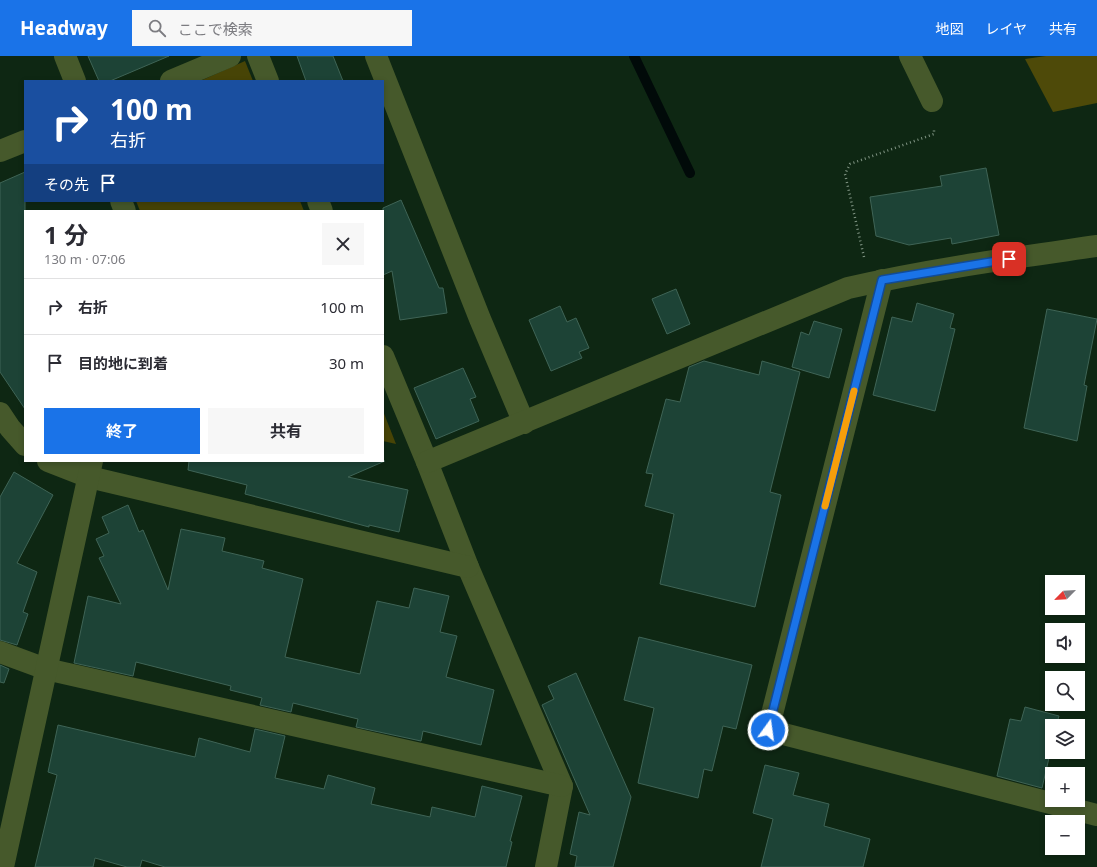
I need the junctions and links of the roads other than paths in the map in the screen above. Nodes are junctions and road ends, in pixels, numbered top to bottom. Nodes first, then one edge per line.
1 (64, 56) edge
2 (230, 56) edge
3 (258, 56) edge
4 (376, 56) edge
5 (910, 56) edge
6 (75, 80) edge
7 (173, 80) edge
8 (268, 80) edge
9 (932, 101) road end
10 (24, 141) edge
11 (0, 151) edge
12 (1097, 246) edge
13 (876, 281) junction
14 (384, 358) edge
15 (0, 413) edge
16 (524, 423) junction
17 (24, 444) edge
18 (53, 462) edge
19 (427, 462) junction
20 (91, 469) edge
21 (468, 567) junction
22 (0, 652) edge
23 (46, 669) junction
24 (562, 786) junction
25 (1097, 815) edge
26 (3, 867) edge
27 (546, 867) edge

1 - 6 street
2 - 7 street
3 - 8 street
4 - 16 street
5 - 9 street
10 - 11 street
12 - 13 street
13 - 16 street
13 - 25 street
14 - 19 street
15 - 17 street
16 - 19 street
18 - 20 street
19 - 21 street
20 - 21 street
20 - 23 street
21 - 24 street
22 - 23 street
23 - 24 street
23 - 26 street
24 - 27 street

